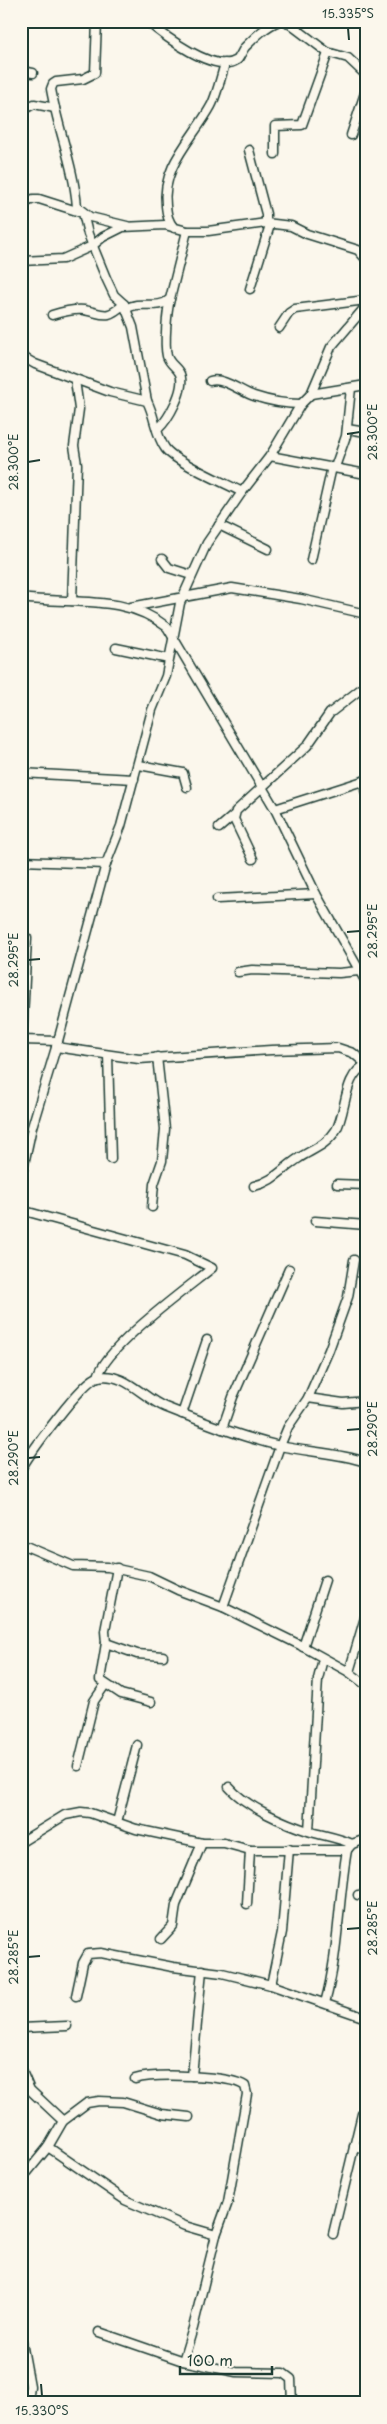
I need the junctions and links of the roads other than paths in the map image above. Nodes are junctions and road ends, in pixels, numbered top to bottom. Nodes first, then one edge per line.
1 (98, 21) edge
2 (147, 21) edge
3 (279, 21) edge
4 (286, 21) edge
5 (328, 53) junction
6 (225, 63) junction
7 (21, 71) edge
8 (33, 73) dead end
9 (366, 75) edge
10 (366, 90) edge
11 (55, 108) junction
12 (21, 112) edge
13 (351, 135) dead end
14 (249, 150) dead end
15 (274, 154) dead end
16 (21, 205) edge
17 (83, 214) junction
18 (268, 224) junction
19 (131, 227) junction
20 (174, 228) junction
21 (187, 231) junction
22 (92, 246) junction
23 (366, 258) edge
24 (21, 261) edge
25 (250, 289) dead end
26 (170, 299) junction
27 (366, 300) edge
28 (125, 306) junction
29 (366, 306) edge
30 (52, 315) dead end
31 (279, 328) dead end
32 (21, 356) edge
33 (75, 380) junction
34 (210, 381) dead end
35 (366, 385) edge
36 (351, 388) junction
37 (311, 394) junction
38 (147, 401) junction
39 (301, 404) junction
40 (158, 429) junction
41 (347, 429) junction
42 (366, 432) edge
43 (270, 456) junction
44 (334, 467) junction
45 (366, 474) edge
46 (242, 492) junction
47 (219, 525) junction
48 (268, 549) dead end
49 (162, 559) dead end
50 (311, 560) dead end
51 (191, 575) junction
52 (21, 598) edge
53 (183, 598) junction
54 (72, 601) junction
55 (131, 607) junction
56 (366, 614) edge
57 (173, 639) junction
58 (116, 648) dead end
59 (169, 659) junction
60 (366, 685) edge
61 (139, 765) junction
62 (21, 773) edge
63 (134, 779) junction
64 (364, 780) edge
65 (187, 788) dead end
66 (262, 788) junction
67 (366, 794) edge
68 (275, 809) junction
69 (233, 816) junction
70 (219, 828) dead end
71 (253, 858) dead end
72 (21, 861) edge
73 (106, 864) junction
74 (316, 894) junction
75 (216, 899) dead end
76 (27, 938) dead end
77 (359, 971) junction
78 (238, 972) dead end
79 (366, 982) edge
80 (22, 1040) edge
81 (57, 1044) junction
82 (108, 1055) junction
83 (157, 1058) junction
84 (366, 1064) edge
85 (111, 1159) dead end
86 (21, 1178) edge
87 (338, 1184) dead end
88 (366, 1185) edge
89 (254, 1186) dead end
90 (152, 1207) dead end
91 (21, 1210) edge
92 (315, 1221) dead end
93 (366, 1225) edge
94 (354, 1260) dead end
95 (289, 1269) dead end
96 (207, 1340) dead end
97 (98, 1377) junction
98 (308, 1398) junction
99 (366, 1401) edge
100 (182, 1414) junction
101 (222, 1429) junction
102 (280, 1446) junction
103 (366, 1462) edge
104 (21, 1469) edge
105 (21, 1544) edge
106 (117, 1568) junction
107 (324, 1580) dead end
108 (223, 1607) junction
109 (366, 1614) edge
110 (106, 1643) junction
111 (303, 1647) junction
112 (163, 1656) dead end
113 (323, 1659) junction
114 (349, 1672) junction
115 (105, 1685) junction
116 (366, 1685) edge
117 (151, 1702) dead end
118 (137, 1745) dead end
119 (78, 1766) dead end
120 (228, 1787) dead end
121 (117, 1822) junction
122 (309, 1831) junction
123 (366, 1839) edge
124 (21, 1842) edge
125 (202, 1843) junction
126 (349, 1847) junction
127 (289, 1849) junction
128 (250, 1850) junction
129 (247, 1904) dead end
130 (162, 1939) dead end
131 (202, 1970) junction
132 (271, 1985) junction
133 (76, 1996) dead end
134 (325, 2002) junction
135 (366, 2018) edge
136 (67, 2026) dead end
137 (21, 2028) edge
138 (21, 2070) edge
139 (192, 2076) junction
140 (135, 2079) dead end
141 (366, 2111) edge
142 (189, 2117) dead end
143 (63, 2121) junction
144 (354, 2146) junction
145 (48, 2147) junction
146 (366, 2149) edge
147 (21, 2180) edge
148 (333, 2234) dead end
149 (216, 2235) junction
150 (99, 2332) dead end
151 (21, 2336) edge
152 (183, 2361) junction
153 (28, 2403) edge
154 (292, 2403) edge

1 - 11 street
2 - 6 street
3 - 6 street
4 - 5 street
5 - 9 street
5 - 15 street
6 - 20 street
7 - 8 street
10 - 13 street
11 - 12 street
11 - 17 street
14 - 18 street
16 - 17 street
17 - 19 street
17 - 22 street
18 - 21 street
18 - 23 street
18 - 25 street
19 - 20 street
19 - 22 street
20 - 21 street
21 - 26 street
22 - 24 street
22 - 28 street
26 - 28 street
26 - 40 street
27 - 31 street
28 - 30 street
28 - 38 street
29 - 37 street
32 - 33 street
33 - 38 street
33 - 54 street
34 - 39 street
35 - 36 street
36 - 37 street
36 - 41 street
37 - 39 street
38 - 40 street
39 - 43 street
40 - 46 street
41 - 42 street
41 - 44 street
43 - 44 street
43 - 46 street
44 - 45 street
44 - 50 street
46 - 47 street
47 - 48 street
47 - 51 street
49 - 51 street
51 - 53 street
52 - 54 street
53 - 55 street
53 - 56 street
53 - 57 street
54 - 55 street
55 - 57 street
57 - 59 street
57 - 66 street
58 - 59 street
59 - 61 street
60 - 66 street
61 - 63 street
61 - 65 street
62 - 63 street
63 - 73 street
64 - 67 street
64 - 68 street
66 - 68 street
66 - 69 street
68 - 74 street
69 - 70 street
69 - 71 street
72 - 73 street
73 - 81 street
74 - 75 street
74 - 77 street
76 - 80 street
77 - 78 street
77 - 79 street
80 - 81 street
81 - 82 street
81 - 86 street
82 - 83 street
82 - 85 street
83 - 84 street
83 - 90 street
84 - 89 street
87 - 88 street
91 - 97 street
92 - 93 street
94 - 98 street
95 - 101 street
96 - 100 street
97 - 100 street
97 - 104 street
98 - 99 street
98 - 102 street
100 - 101 street
101 - 102 street
102 - 103 street
102 - 108 street
105 - 106 street
106 - 108 street
106 - 110 street
107 - 111 street
108 - 111 street
109 - 114 street
110 - 112 street
110 - 115 street
111 - 113 street
113 - 114 street
113 - 122 street
114 - 116 street
115 - 117 street
115 - 119 street
118 - 121 street
120 - 122 street
121 - 124 street
121 - 125 street
122 - 126 street
123 - 126 street
125 - 128 street
125 - 130 street
126 - 127 street
126 - 134 street
127 - 128 street
127 - 132 street
128 - 129 street
131 - 132 street
131 - 133 street
131 - 139 street
132 - 134 street
134 - 135 street
136 - 137 street
138 - 143 street
139 - 140 street
139 - 149 street
141 - 144 street
142 - 143 street
143 - 145 street
144 - 146 street
144 - 148 street
145 - 147 street
145 - 149 street
149 - 152 street
150 - 152 street
151 - 153 street
152 - 154 street

